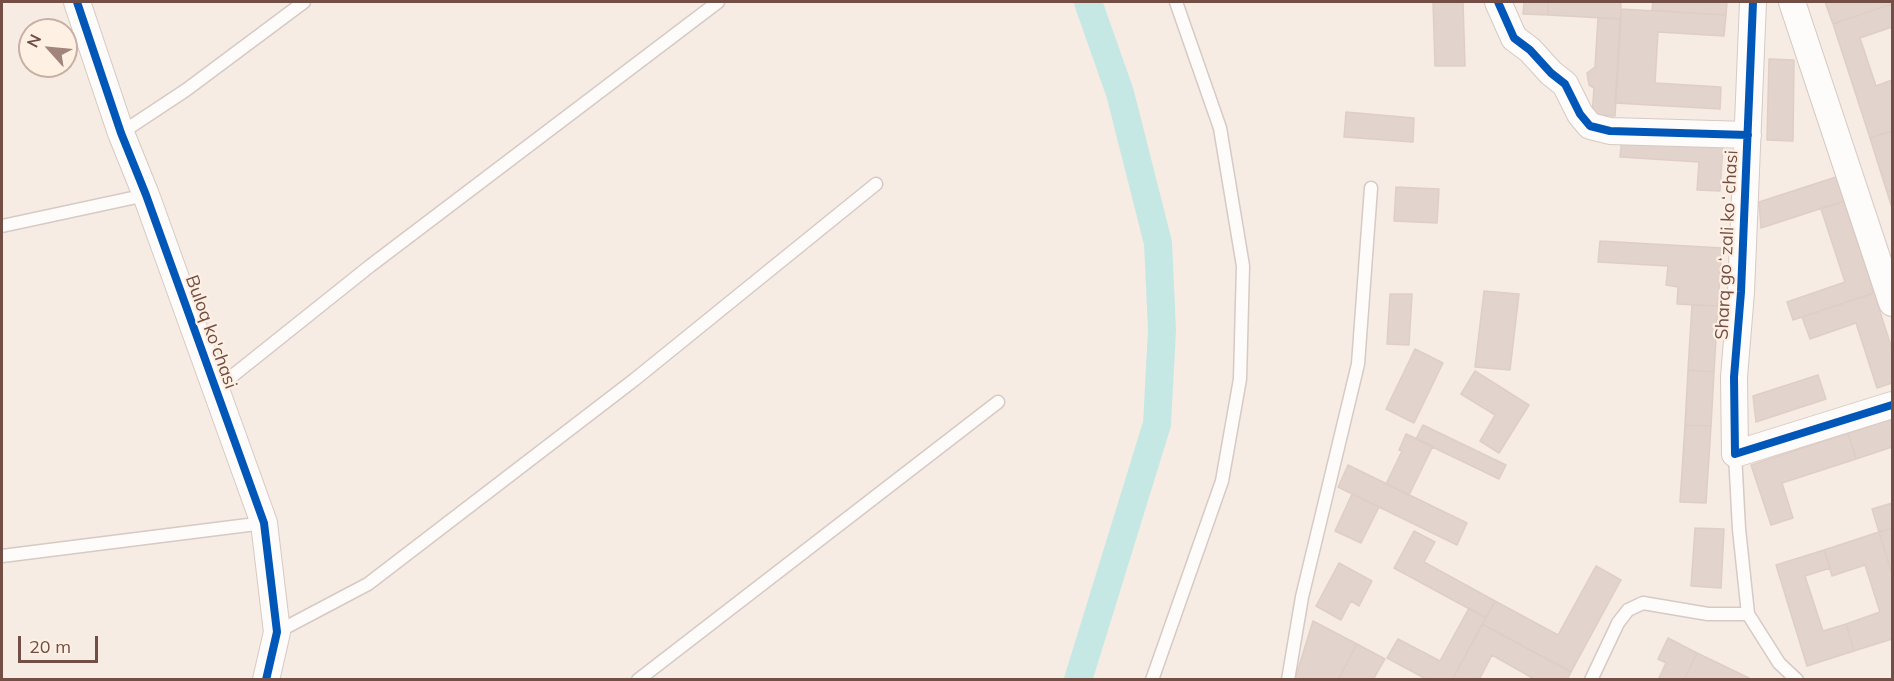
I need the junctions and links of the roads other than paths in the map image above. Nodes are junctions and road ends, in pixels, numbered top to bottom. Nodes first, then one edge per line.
1 (77, 2) edge
2 (304, 2) edge
3 (718, 2) edge
4 (1176, 2) edge
5 (1498, 2) edge
6 (1753, 2) edge
7 (1792, 2) edge
8 (121, 133) junction
9 (1748, 135) junction
10 (876, 184) dead end
11 (1371, 188) dead end
12 (146, 195) junction
13 (2, 226) edge
14 (1893, 303) edge
15 (216, 389) junction
16 (998, 402) dead end
17 (1893, 405) edge
18 (1735, 454) junction
19 (264, 523) junction
20 (2, 556) edge
21 (1748, 614) junction
22 (277, 632) junction
23 (266, 680) edge
24 (638, 680) edge
25 (1152, 680) edge
26 (1288, 680) edge
27 (1591, 680) edge
28 (1797, 680) edge

1 - 8 street, Buloq ko'chasi
2 - 8 lane
3 - 15 lane
4 - 25 lane
5 - 9 street
6 - 9 street, Sharq goʻzali koʻchasi
7 - 14 street
8 - 12 street, Buloq ko'chasi
9 - 18 street, Sharq goʻzali koʻchasi
10 - 22 lane
11 - 26 lane
12 - 13 lane
12 - 15 street, Buloq ko'chasi
15 - 19 street, Buloq ko'chasi
16 - 24 lane
17 - 18 street
18 - 21 lane
19 - 20 lane
19 - 22 street, Buloq ko'chasi
21 - 27 lane
21 - 28 lane
22 - 23 street, Buloq ko'chasi

